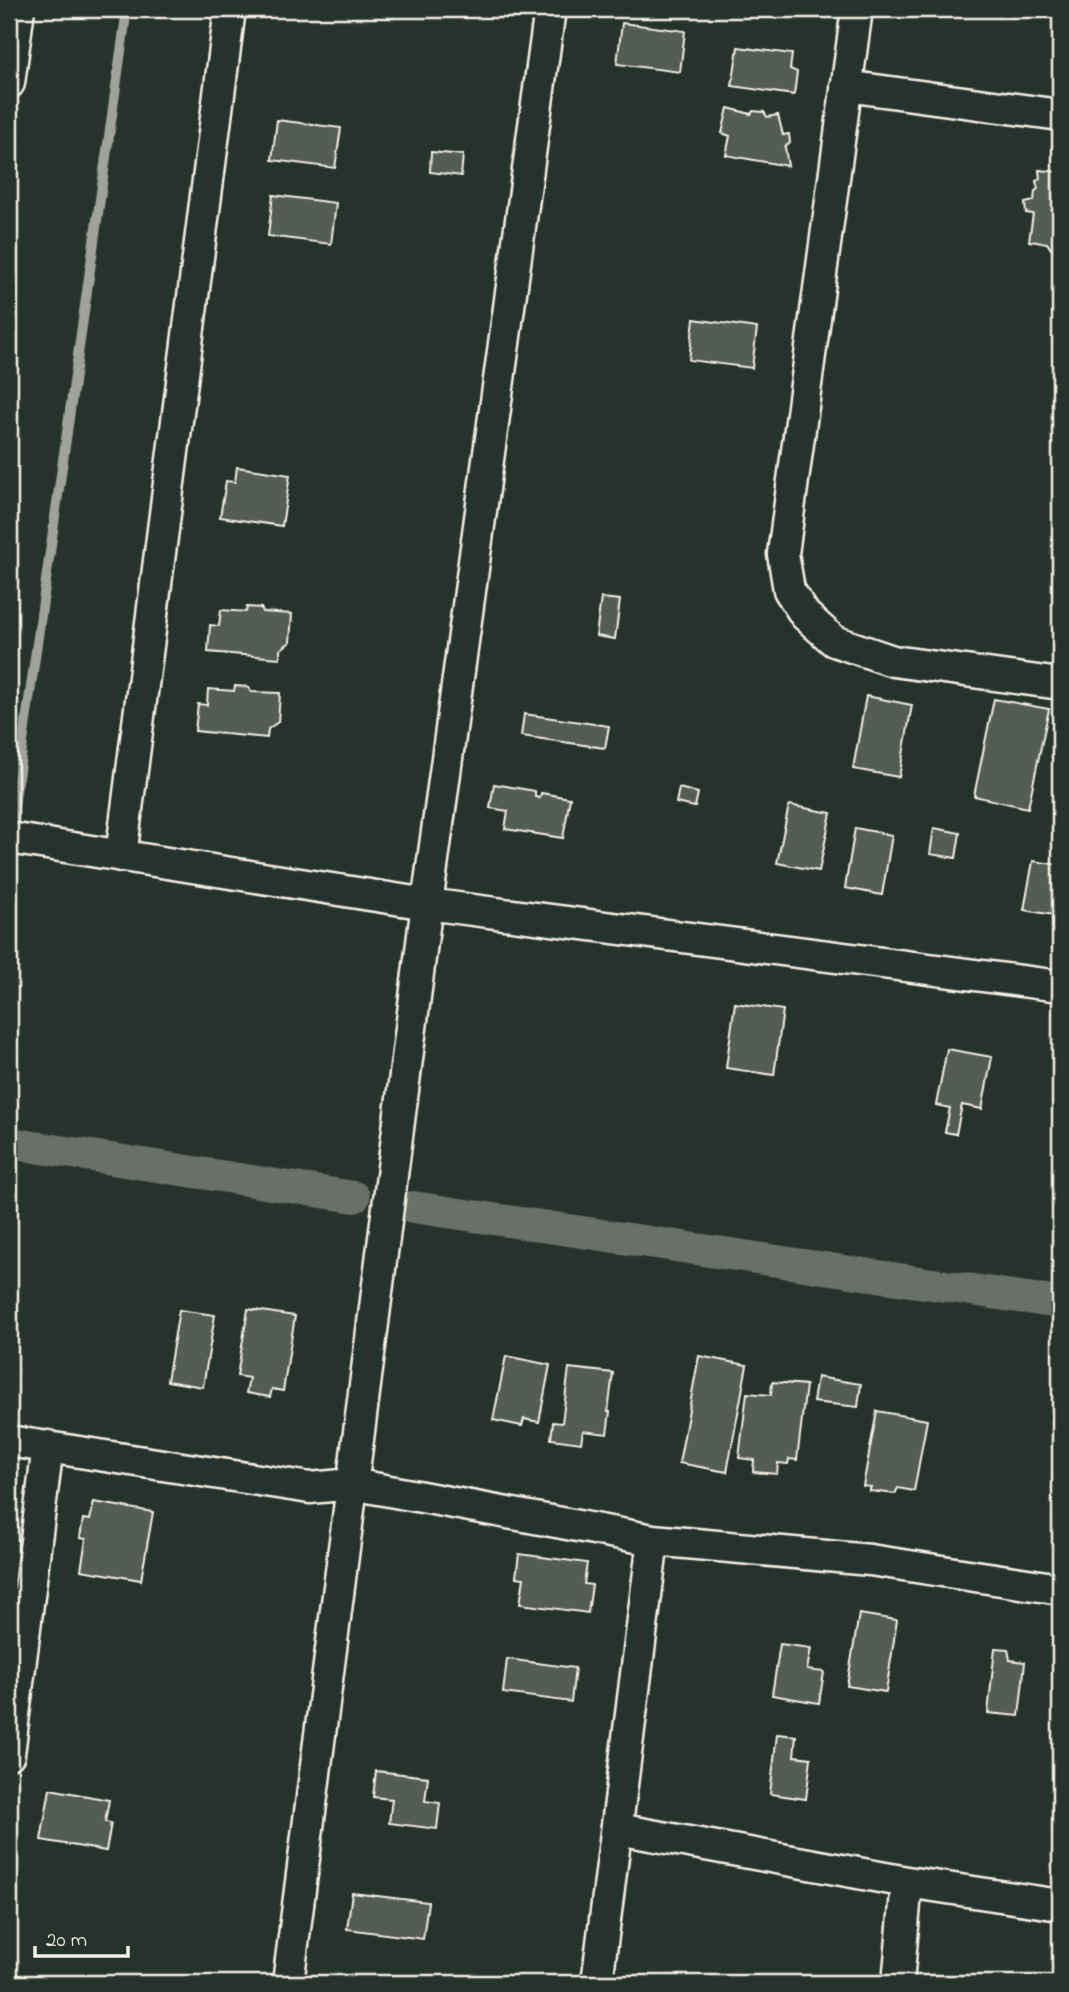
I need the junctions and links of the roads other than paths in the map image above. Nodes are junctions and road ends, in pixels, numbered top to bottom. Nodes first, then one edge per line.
1 (19, 9) edge
2 (230, 9) edge
3 (550, 9) edge
4 (857, 9) edge
5 (9, 83) edge
6 (846, 86) junction
7 (1060, 115) edge
8 (1060, 684) edge
9 (9, 838) edge
10 (121, 856) junction
11 (427, 904) junction
12 (1060, 986) edge
13 (9, 1441) edge
14 (48, 1446) junction
15 (352, 1484) junction
16 (653, 1540) junction
17 (1060, 1589) edge
18 (9, 1754) edge
19 (618, 1829) junction
20 (907, 1882) junction
21 (1060, 1905) edge
22 (288, 1983) edge
23 (597, 1983) edge
24 (898, 1983) edge

1 - 5 street
2 - 10 street
3 - 11 street
4 - 6 street
6 - 7 street
6 - 8 street
9 - 10 street
10 - 11 street
11 - 12 street
11 - 15 street
13 - 14 street
14 - 15 street
14 - 18 street
15 - 16 street
15 - 22 street
16 - 17 street
16 - 19 street
19 - 20 street
19 - 23 street
20 - 21 street
20 - 24 street

